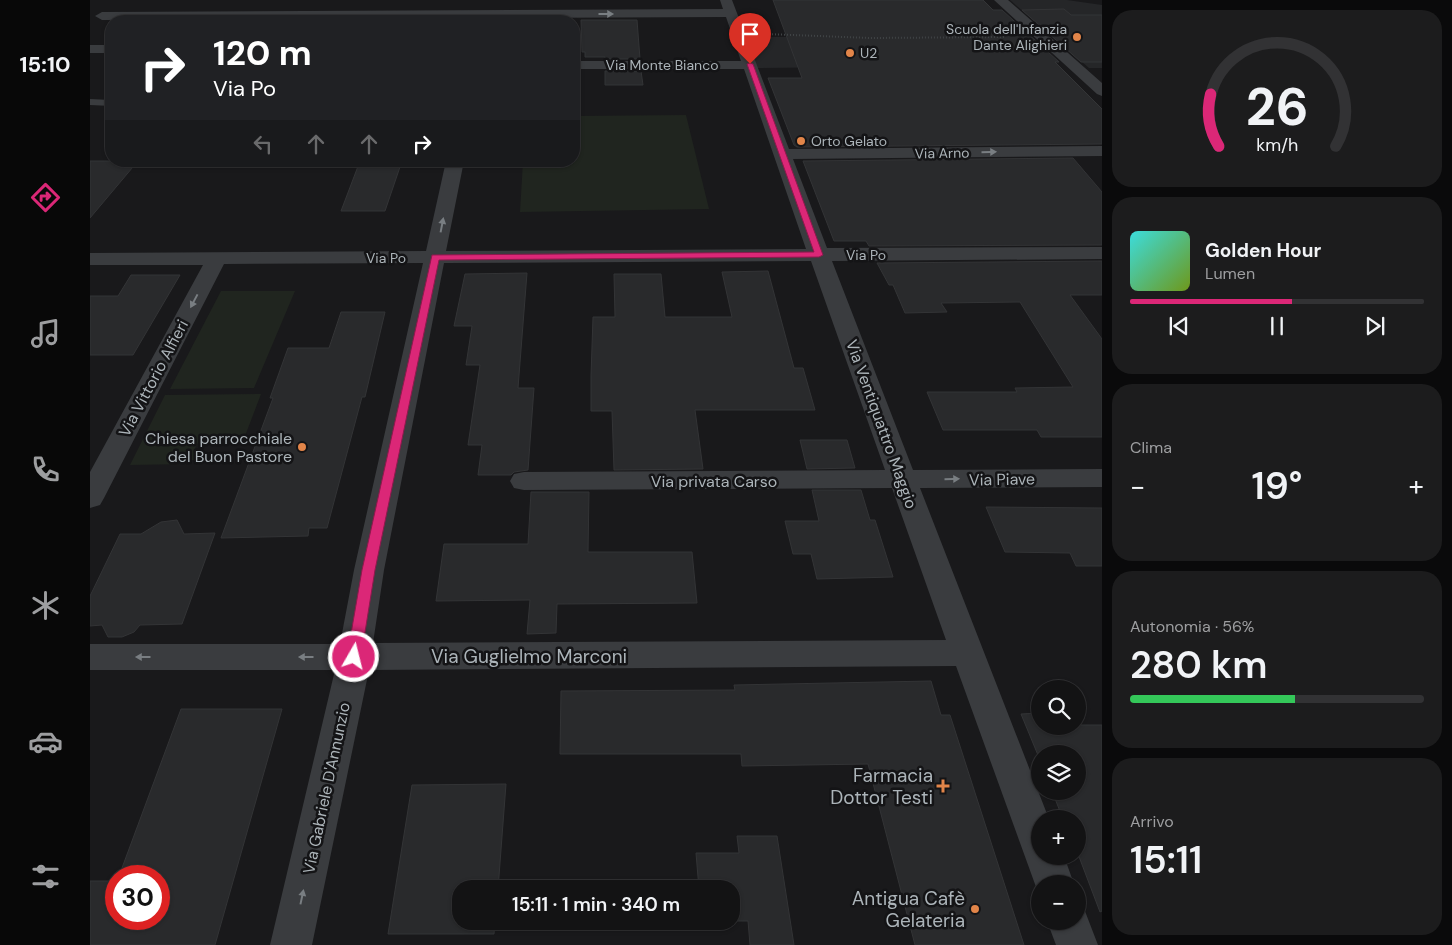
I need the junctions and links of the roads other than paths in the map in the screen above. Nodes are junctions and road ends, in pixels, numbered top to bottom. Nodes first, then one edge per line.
1 (488, 0) edge
2 (1000, 0) edge
3 (114, 5) dead end
4 (729, 7) edge
5 (485, 15) edge
6 (551, 15) edge
7 (102, 16) junction
8 (105, 16) edge
9 (90, 27) edge
10 (90, 49) edge
11 (105, 49) edge
12 (750, 64) junction
13 (580, 65) edge
14 (1102, 91) edge
15 (90, 102) edge
16 (105, 102) edge
17 (1102, 151) edge
18 (782, 154) junction
19 (453, 167) edge
20 (1102, 253) edge
21 (819, 255) junction
22 (435, 257) junction
23 (217, 258) junction
24 (90, 259) edge
25 (1102, 478) edge
26 (903, 480) junction
27 (524, 481) dead end
28 (94, 485) edge
29 (969, 653) junction
30 (90, 657) edge
31 (354, 657) junction
32 (1031, 822) edge
33 (1071, 930) edge
34 (291, 945) edge
35 (1077, 945) edge

1 - 5 street
2 - 14 street
3 - 7 street
6 -> 4 street
4 - 12 street, Via Ventiquattro Maggio
7 - 8 street
7 - 9 street
10 - 11 street
12 - 13 street, Via Monte Bianco
12 - 18 street, Via Ventiquattro Maggio
15 - 16 lane
18 -> 17 street, Via Arno
18 - 21 street, Via Ventiquattro Maggio
22 -> 19 street, Via Gabriele D'Annunzio
20 - 21 street, Via Po
21 - 22 street, Via Po
21 - 26 street, Via Ventiquattro Maggio
22 - 23 street, Via Po
22 - 31 street, Via Gabriele D'Annunzio
23 - 24 street, Via Po
23 -> 28 street, Via Vittorio Alfieri
26 -> 25 street, Via Piave
26 - 27 street, Via privata Carso
26 - 29 street, Via Ventiquattro Maggio
29 - 31 street, Via Guglielmo Marconi
29 - 32 street, Via Ventiquattro Maggio
31 -> 30 street, Via Guglielmo Marconi
34 -> 31 street, Via Gabriele D'Annunzio
33 - 35 street

